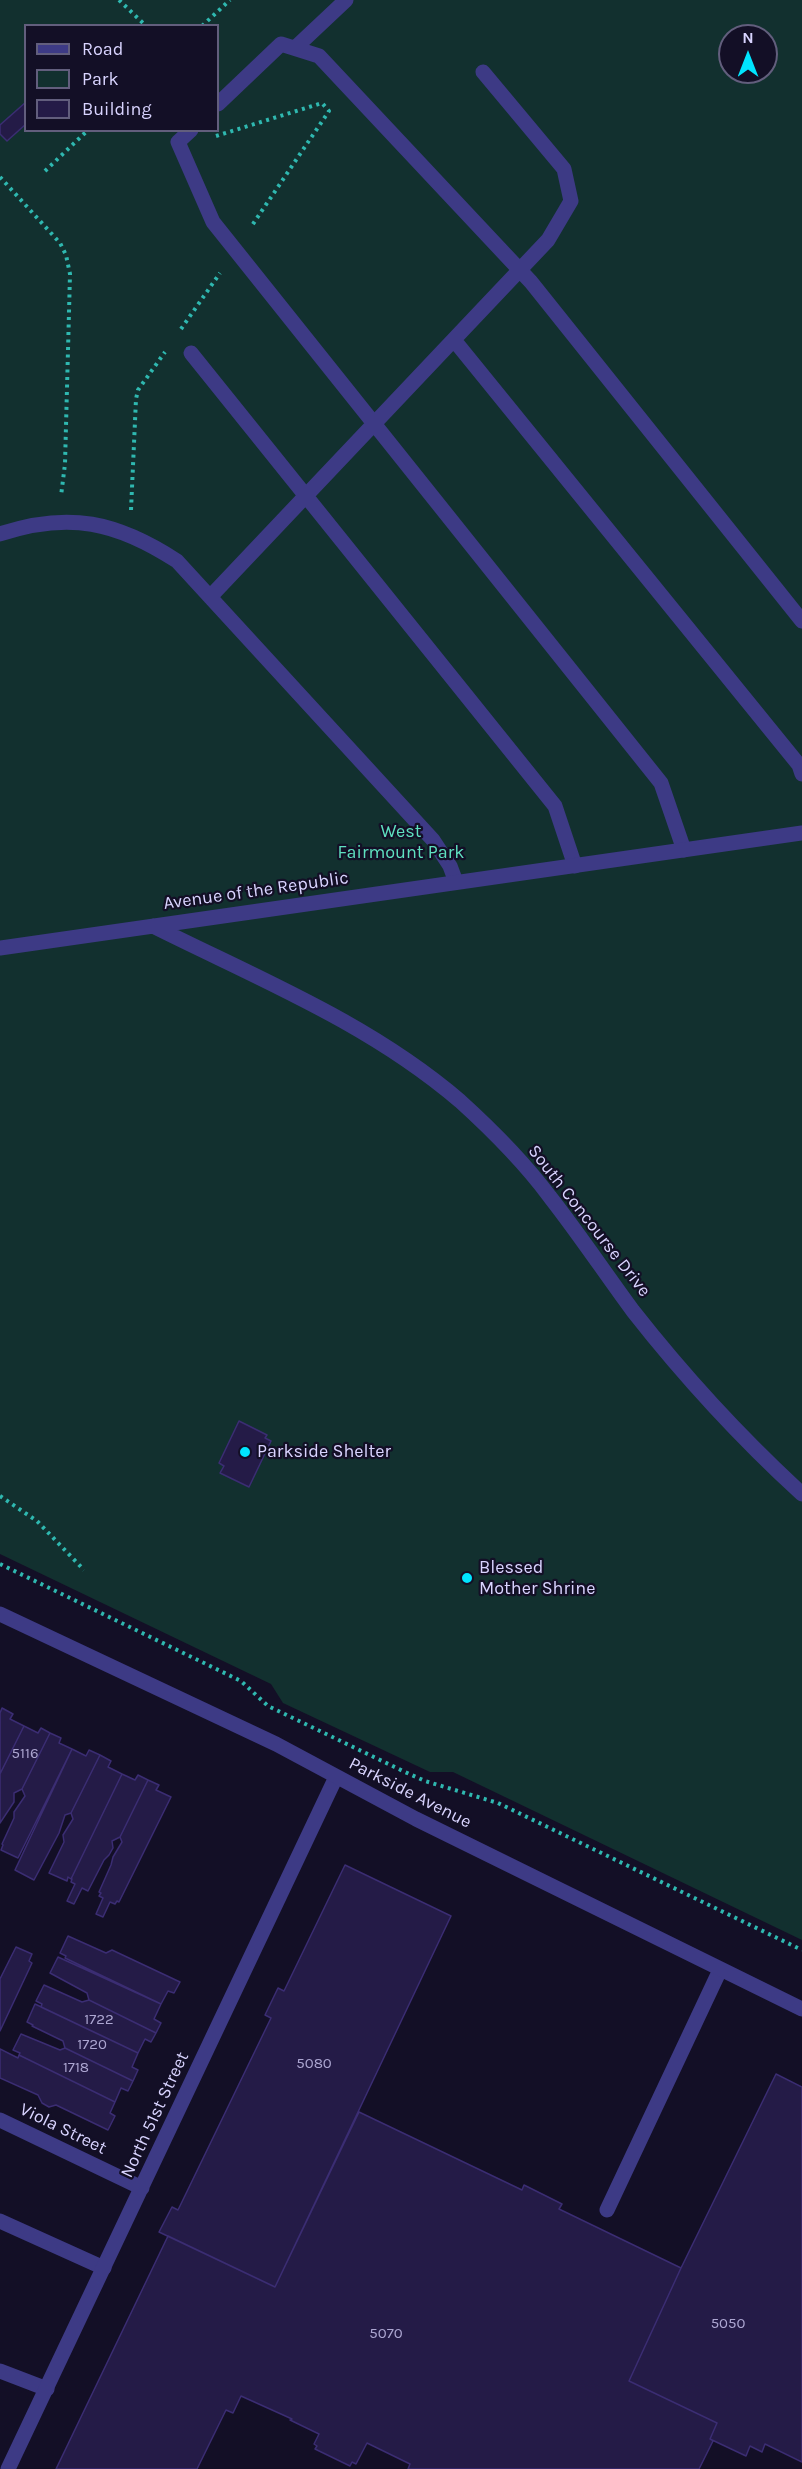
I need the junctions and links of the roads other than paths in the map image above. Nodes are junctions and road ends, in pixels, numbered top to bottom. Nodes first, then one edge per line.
1 (346, 0) edge
2 (295, 48) junction
3 (483, 72) dead end
4 (219, 104) edge
5 (188, 132) edge
6 (520, 270) junction
7 (453, 340) junction
8 (191, 353) dead end
9 (374, 424) junction
10 (306, 495) junction
11 (0, 534) edge
12 (210, 597) junction
13 (802, 621) edge
14 (802, 774) edge
15 (802, 833) edge
16 (684, 850) junction
17 (575, 866) junction
18 (456, 882) junction
19 (153, 926) junction
20 (0, 948) edge
21 (802, 1494) edge
22 (0, 1614) edge
23 (336, 1777) junction
24 (720, 1970) junction
25 (802, 2009) edge
26 (0, 2120) edge
27 (142, 2188) junction
28 (607, 2210) dead end
29 (0, 2221) edge
30 (104, 2268) junction
31 (0, 2371) edge
32 (47, 2389) junction
33 (8, 2469) edge

1 - 2 street
2 - 4 street
2 - 6 street
3 - 6 street
5 - 9 street
6 - 7 street
6 - 13 street
7 - 9 street
7 - 14 street
8 - 10 street
9 - 10 street
9 - 16 street
10 - 12 street
10 - 17 street
11 - 12 street
12 - 18 street
15 - 16 street, Avenue of the Republic
16 - 17 street, Avenue of the Republic
17 - 18 street, Avenue of the Republic
18 - 19 street, Avenue of the Republic
19 - 20 street, Avenue of the Republic
19 - 21 street, South Concourse Drive
22 - 23 street, Parkside Avenue
23 - 24 street, Parkside Avenue
23 - 27 street, North 51st Street
24 - 25 street, Parkside Avenue
24 - 28 street
26 - 27 street, Viola Street
27 - 30 street, North 51st Street
29 - 30 street
30 - 32 street, North 51st Street
31 - 32 street
32 - 33 street, North 51st Street

